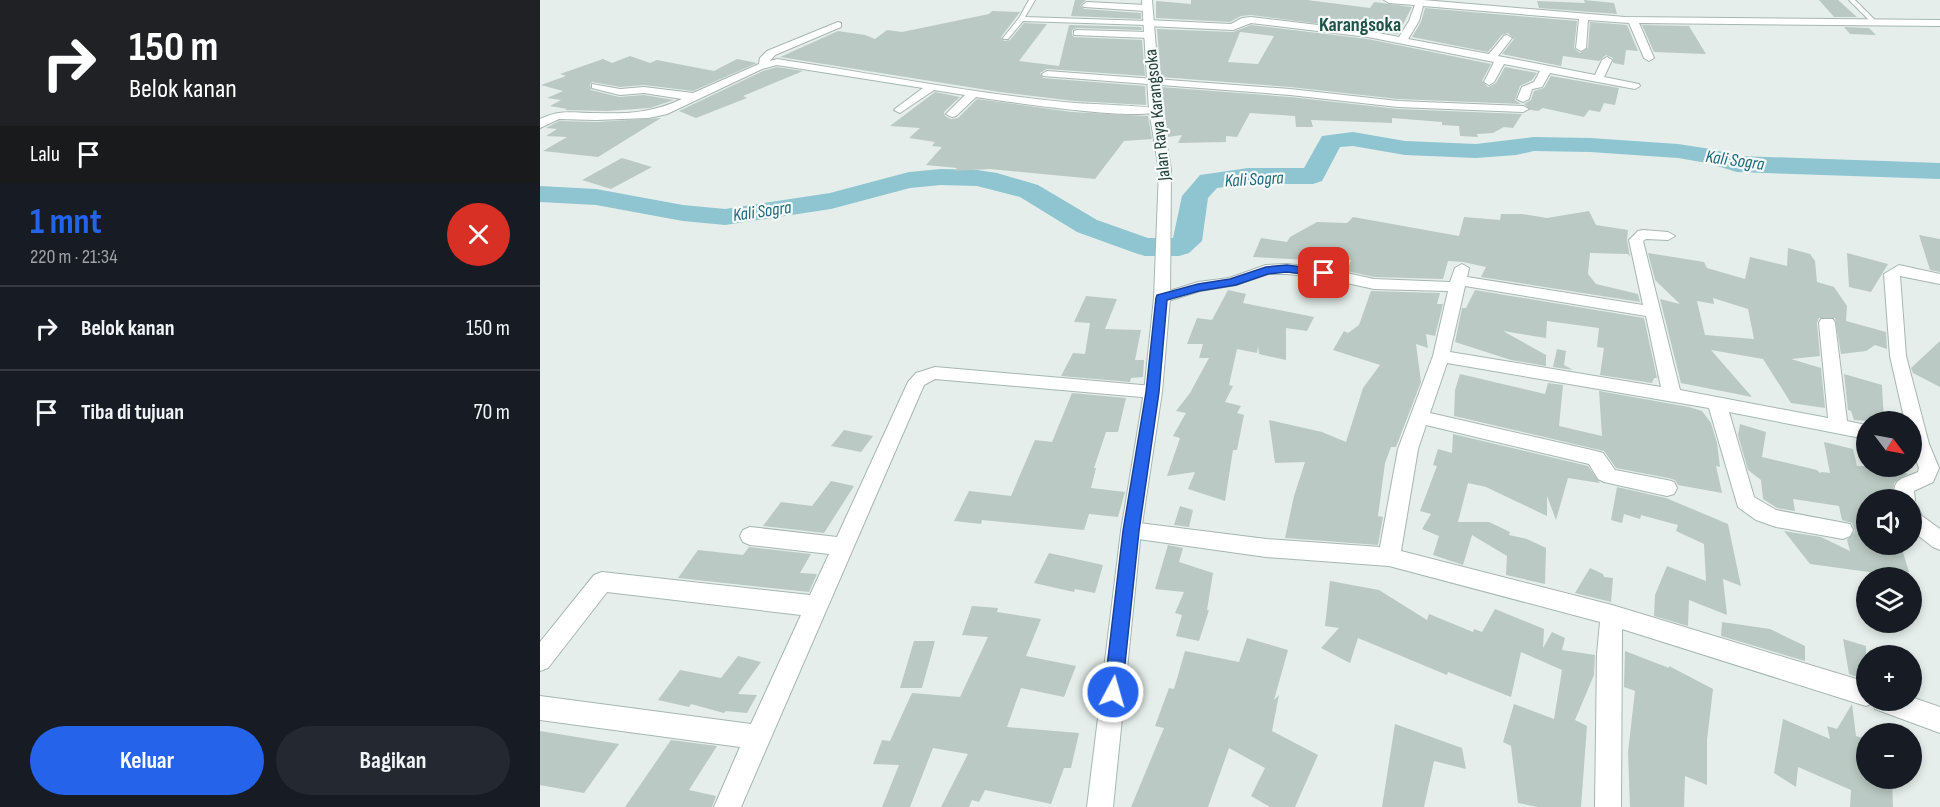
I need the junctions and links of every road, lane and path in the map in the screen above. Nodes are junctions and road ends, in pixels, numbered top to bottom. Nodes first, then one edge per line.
1 (1032, 0) edge
2 (1389, 0) edge
3 (1852, 0) edge
4 (1420, 2) junction
5 (1146, 4) edge
6 (1088, 5) dead end
7 (1584, 15) junction
8 (1021, 19) junction
9 (1633, 20) junction
10 (1875, 23) junction
11 (1940, 24) edge
12 (838, 25) dead end
13 (1148, 29) junction
14 (1077, 33) dead end
15 (1006, 38) dead end
16 (1507, 38) dead end
17 (1402, 40) junction
18 (1581, 48) dead end
19 (1649, 57) dead end
20 (1497, 58) junction
21 (1606, 60) dead end
22 (764, 64) junction
23 (1547, 68) junction
24 (1047, 74) dead end
25 (1598, 79) junction
26 (1489, 82) dead end
27 (1154, 83) junction
28 (596, 86) dead end
29 (933, 86) junction
30 (1635, 86) dead end
31 (972, 94) junction
32 (695, 97) junction
33 (900, 110) dead end
34 (1155, 110) junction
35 (952, 114) dead end
36 (540, 124) edge
37 (1668, 236) dead end
38 (1459, 278) junction
39 (1940, 279) edge
40 (1161, 298) junction
41 (1653, 312) junction
42 (1827, 323) dead end
43 (1441, 356) junction
44 (1153, 392) junction
45 (1672, 395) junction
46 (1717, 403) junction
47 (1909, 411) edge
48 (1419, 417) junction
49 (1838, 426) junction
50 (1856, 430) edge
51 (1922, 445) edge
52 (1940, 449) edge
53 (1922, 456) edge
54 (1667, 488) dead end
55 (1903, 489) edge
56 (1922, 526) edge
57 (1843, 530) dead end
58 (1131, 531) junction
59 (750, 536) dead end
60 (1940, 541) edge
61 (842, 546) junction
62 (1389, 557) junction
63 (815, 606) junction
64 (1612, 615) junction
65 (540, 660) edge
66 (1856, 691) edge
67 (540, 708) edge
68 (1915, 711) edge
69 (1940, 720) edge
70 (757, 737) junction
71 (727, 807) edge
72 (1100, 807) edge
73 (1608, 807) edge

1 - 8 lane
2 - 4 street
3 - 10 lane
4 - 7 street
4 - 17 street
5 - 6 street
5 - 13 street, Jalan Raya Karangsoka
7 - 9 street
7 - 18 street
8 - 13 lane
8 - 15 lane
9 - 10 street
9 - 19 street
10 - 11 street
12 - 22 street
13 - 14 street
13 - 17 street
13 - 27 street, Jalan Raya Karangsoka
16 - 20 street
17 - 20 street
20 - 23 street
20 - 26 street
21 - 25 street
22 - 29 street
22 - 32 street
23 - 25 street
23 - 27 street
24 - 27 street
25 - 30 street
27 - 34 street, Jalan Raya Karangsoka
28 - 32 street
29 - 31 street
29 - 33 street
31 - 34 street
31 - 35 street
32 - 36 street
34 - 40 street, Jalan Raya Karangsoka
37 - 41 street
38 - 40 street
38 - 41 street
38 - 43 street
39 - 47 street
40 - 44 street, Jalan Raya Karangsoka
41 - 45 street
42 - 49 street
43 - 45 street
43 - 48 street
44 - 58 street, Jalan Raya Karangsoka
44 - 61 street
45 - 46 street
46 - 49 street
46 - 57 street
48 - 54 street
48 - 62 street
49 - 50 street
51 - 52 street
53 - 55 street
56 - 60 street
58 - 62 street
58 - 72 street, Jalan Raya Karangsoka
59 - 61 street
61 - 63 street
62 - 64 street
63 - 65 street
63 - 70 street
64 - 66 street
64 - 73 street
67 - 70 street
68 - 69 street
70 - 71 street

